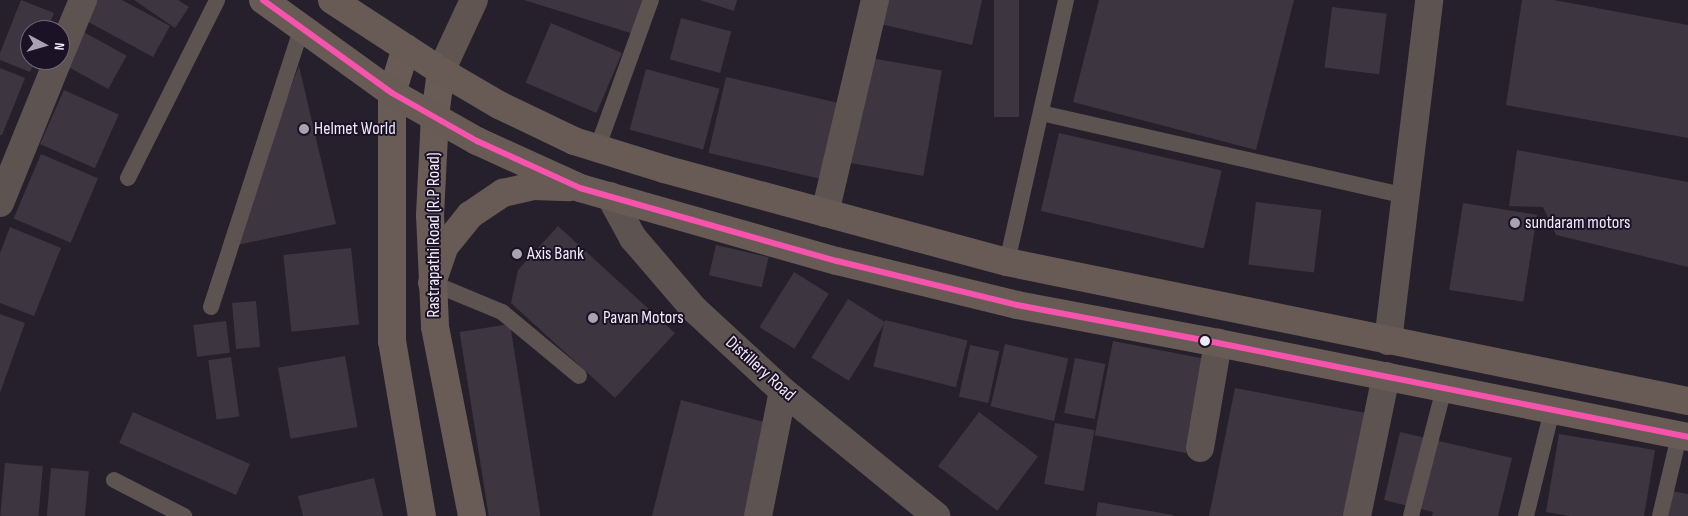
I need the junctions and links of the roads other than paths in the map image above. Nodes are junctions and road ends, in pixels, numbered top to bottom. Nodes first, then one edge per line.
1 (83, 0) edge
2 (217, 0) edge
3 (262, 0) edge
4 (332, 0) edge
5 (474, 0) edge
6 (651, 0) edge
7 (875, 0) edge
8 (1066, 0) edge
9 (1429, 0) edge
10 (302, 27) junction
11 (70, 31) edge
12 (406, 48) junction
13 (54, 70) edge
14 (441, 71) junction
15 (392, 93) junction
16 (1041, 113) junction
17 (435, 116) junction
18 (597, 148) junction
19 (128, 178) dead end
20 (580, 188) junction
21 (610, 196) junction
22 (1406, 196) junction
23 (0, 203) edge
24 (825, 212) junction
25 (1007, 262) junction
26 (432, 283) junction
27 (212, 306) dead end
28 (1388, 341) junction
29 (1218, 343) junction
30 (579, 376) dead end
31 (1386, 376) junction
32 (1444, 388) junction
33 (783, 391) junction
34 (1688, 401) edge
35 (1552, 410) junction
36 (1683, 436) edge
37 (1200, 448) dead end
38 (114, 480) dead end
39 (184, 516) edge
40 (422, 516) edge
41 (472, 516) edge
42 (758, 516) edge
43 (936, 516) edge
44 (1358, 516) edge
45 (1411, 516) edge
46 (1526, 516) edge
47 (1660, 516) edge

1 - 11 street
2 - 19 lane
3 - 10 highway
4 - 12 highway
5 - 14 main road
6 - 18 lane
7 - 24 street
8 - 16 lane
9 - 22 street
10 - 15 highway
10 - 27 lane
12 - 14 highway
12 - 15 main road
13 - 23 street
14 - 17 main road, Rastrapathi Road (R.P Road)
14 - 18 highway
15 - 17 highway
15 - 40 main road
16 - 22 lane
16 - 25 lane
17 - 20 highway
17 - 26 main road, Rastrapathi Road (R.P Road)
18 - 24 highway
20 - 21 highway
20 - 26 highway
21 - 29 highway
21 - 33 street, Distillery Road
22 - 28 street
24 - 25 highway
25 - 28 highway
26 - 30 lane
26 - 41 main road, Rastrapathi Road (R.P Road)
28 - 34 highway
29 - 31 highway
29 - 37 street
31 - 32 highway
31 - 44 street
32 - 35 highway
32 - 45 lane
33 - 42 street
33 - 43 street, Distillery Road
35 - 36 highway
35 - 46 lane
36 - 47 lane
38 - 39 lane

